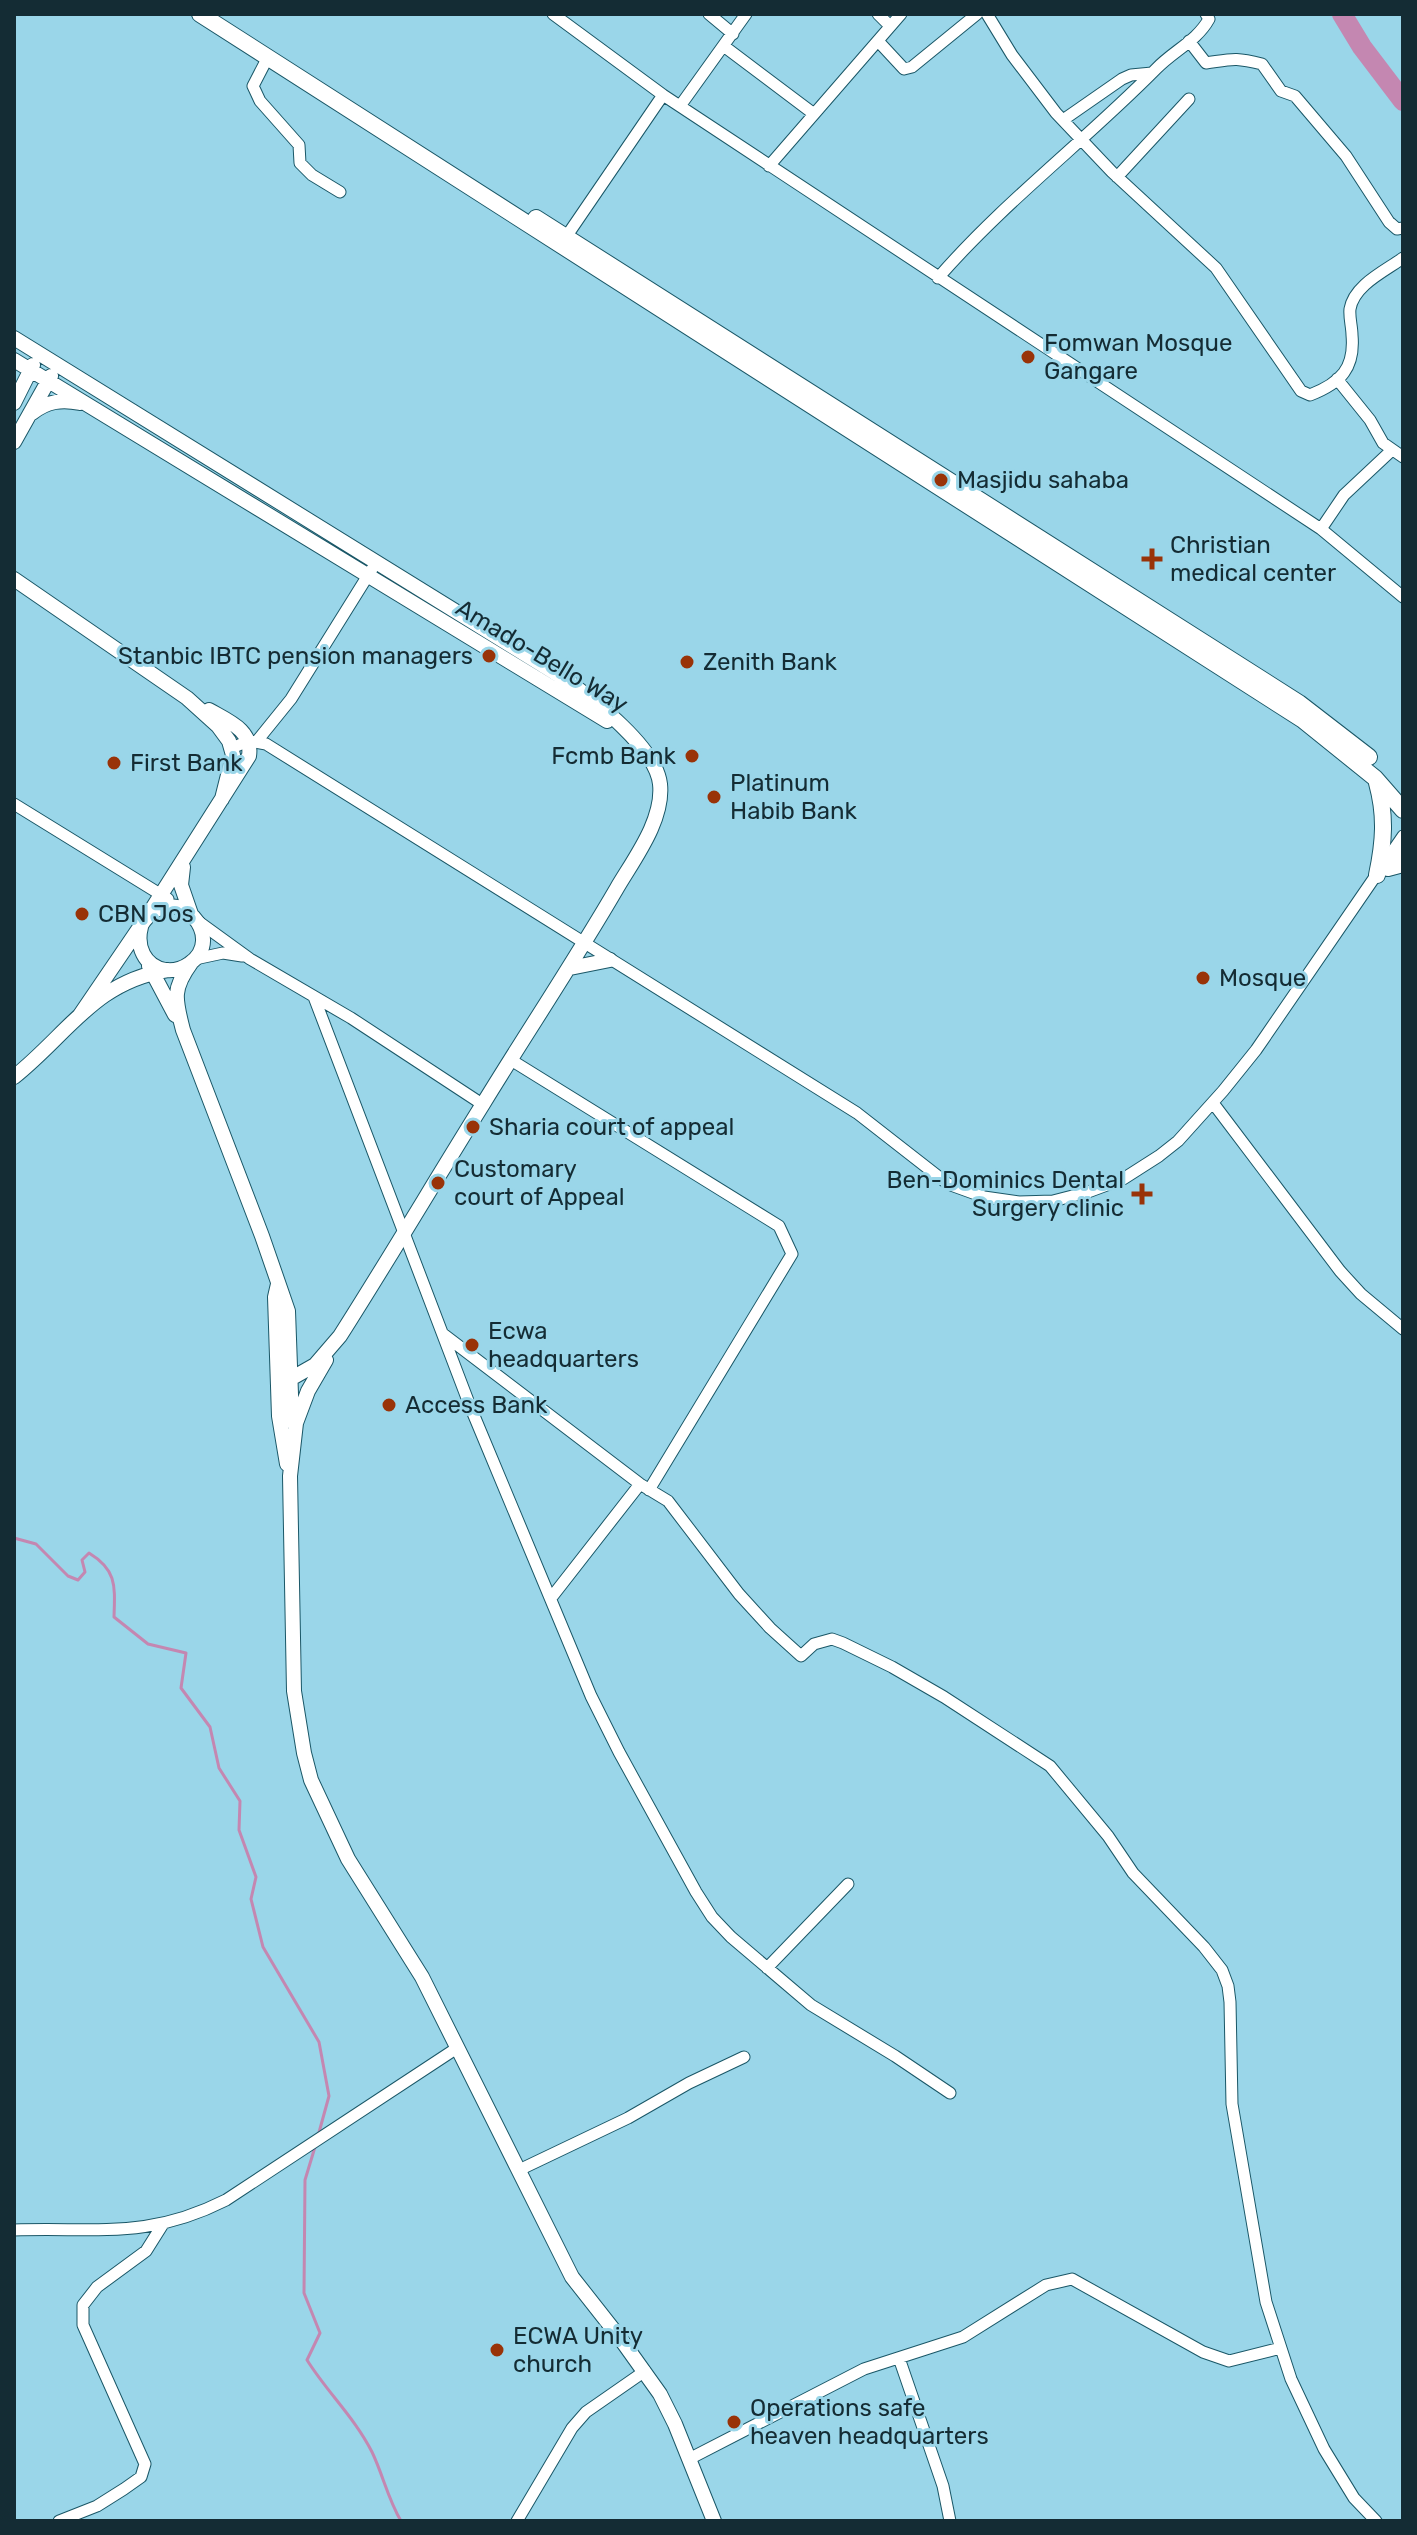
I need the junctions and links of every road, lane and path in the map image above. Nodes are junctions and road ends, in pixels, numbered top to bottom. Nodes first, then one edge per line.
1 (200, 14) edge
2 (221, 14) edge
3 (553, 14) edge
4 (709, 14) edge
5 (746, 14) edge
6 (878, 14) edge
7 (901, 14) edge
8 (977, 14) edge
9 (987, 14) edge
10 (1206, 14) edge
11 (890, 26) junction
12 (733, 34) junction
13 (878, 41) junction
14 (1189, 41) junction
15 (725, 47) junction
16 (268, 57) junction
17 (1152, 73) junction
18 (663, 95) junction
19 (1189, 99) dead end
20 (680, 106) junction
21 (814, 114) junction
22 (1063, 120) junction
23 (1081, 140) junction
24 (769, 166) junction
25 (1117, 177) junction
26 (340, 192) dead end
27 (1403, 228) edge
28 (566, 237) junction
29 (1403, 258) edge
30 (938, 278) junction
31 (14, 338) edge
32 (39, 354) junction
33 (14, 360) edge
34 (60, 366) junction
35 (30, 370) junction
36 (1337, 379) junction
37 (48, 381) junction
38 (14, 382) edge
39 (14, 401) edge
40 (86, 405) junction
41 (29, 416) junction
42 (14, 442) edge
43 (1398, 454) edge
44 (1321, 529) junction
45 (377, 562) junction
46 (367, 576) junction
47 (14, 579) edge
48 (1403, 597) edge
49 (187, 698) junction
50 (628, 733) junction
51 (253, 741) junction
52 (232, 748) junction
53 (1375, 778) junction
54 (1403, 793) edge
55 (222, 799) junction
56 (14, 804) edge
57 (1403, 810) edge
58 (1403, 836) edge
59 (1403, 851) edge
60 (185, 858) junction
61 (1389, 869) edge
62 (161, 895) junction
63 (191, 915) junction
64 (144, 921) junction
65 (585, 945) junction
66 (146, 958) junction
67 (250, 959) junction
68 (610, 960) junction
69 (193, 961) junction
70 (570, 968) junction
71 (169, 970) junction
72 (153, 973) junction
73 (314, 997) junction
74 (80, 1015) junction
75 (183, 1030) junction
76 (511, 1060) junction
77 (14, 1077) edge
78 (1213, 1103) junction
79 (482, 1104) junction
80 (406, 1232) junction
81 (278, 1284) junction
82 (1403, 1329) edge
83 (443, 1334) junction
84 (340, 1336) junction
85 (292, 1378) junction
86 (278, 1386) junction
87 (292, 1450) junction
88 (290, 1476) junction
89 (644, 1487) junction
90 (551, 1598) junction
91 (848, 1884) dead end
92 (767, 1968) junction
93 (457, 2048) junction
94 (744, 2057) dead end
95 (950, 2093) dead end
96 (519, 2170) junction
97 (163, 2224) junction
98 (14, 2230) edge
99 (1281, 2348) junction
100 (899, 2358) junction
101 (645, 2371) junction
102 (689, 2459) junction
103 (59, 2521) edge
104 (517, 2521) edge
105 (714, 2521) edge
106 (950, 2521) edge
107 (1376, 2521) edge

1 - 16 highway
2 - 28 highway
3 - 18 street
4 - 12 street
5 - 12 street
6 - 11 street
7 - 11 street
8 - 13 street
9 - 22 street
10 - 14 street
11 - 13 street
12 - 15 street
13 - 21 street
14 - 17 street
14 - 27 street
15 - 20 street
15 - 21 street
16 - 26 street
16 - 53 highway
17 - 22 street
17 - 23 street
18 - 20 street
18 - 28 street
19 - 25 street
20 - 24 street
21 - 24 street
22 - 23 street
23 - 25 street
23 - 30 street
24 - 30 street
25 - 36 street
28 - 54 highway
29 - 36 street
30 - 44 street
31 - 32 main road, Amado-Bello Way
32 - 34 main road, Amado-Bello Way
32 - 35 main road
33 - 35 main road, Amado-Bello Way
34 - 37 main road
34 - 45 main road, Amado-Bello Way
35 - 37 main road, Amado-Bello Way
35 - 39 main road
36 - 43 street
37 - 40 main road, Amado-Bello Way
37 - 41 main road
38 - 39 main road
40 - 41 main road
40 - 46 main road, Amado-Bello Way
41 - 42 main road
43 - 44 street
44 - 48 street
45 - 46 street
45 - 50 main road, Amado-Bello Way
46 - 50 main road, Amado-Bello Way
46 - 51 street
47 - 49 main road
49 - 51 main road
49 - 52 main road
50 - 65 main road
51 - 52 street
51 - 55 main road
51 - 65 street
52 - 55 main road
53 - 57 highway
53 - 61 highway
55 - 60 main road
56 - 62 street
58 - 61 street
59 - 61 street
60 - 62 main road
60 - 63 main road
61 - 78 street
62 - 63 street
62 - 64 main road
63 - 64 main road
63 - 67 street
63 - 69 main road
64 - 66 main road
64 - 74 main road
65 - 68 street
65 - 70 main road
66 - 71 main road
66 - 72 main road
67 - 69 street
67 - 73 street
68 - 70 main road
68 - 78 street
69 - 71 main road
69 - 75 main road
70 - 76 main road
71 - 72 main road
72 - 74 main road
72 - 75 main road
73 - 79 street
73 - 80 street
74 - 77 main road
75 - 81 main road
76 - 79 main road
76 - 89 street
78 - 82 street
79 - 80 main road
80 - 83 street
80 - 84 main road
81 - 85 main road
81 - 86 main road
83 - 89 street
83 - 90 street
84 - 85 main road
84 - 87 main road
85 - 86 main road
85 - 87 main road
86 - 88 main road
87 - 88 main road
88 - 93 main road
89 - 90 street
89 - 99 street
90 - 92 street
91 - 92 street
92 - 95 street
93 - 96 main road
93 - 97 street
94 - 96 street
96 - 101 main road
97 - 98 street
97 - 103 street
99 - 100 street
99 - 107 street
100 - 102 street
100 - 106 street
101 - 102 main road
101 - 104 street
102 - 105 main road

